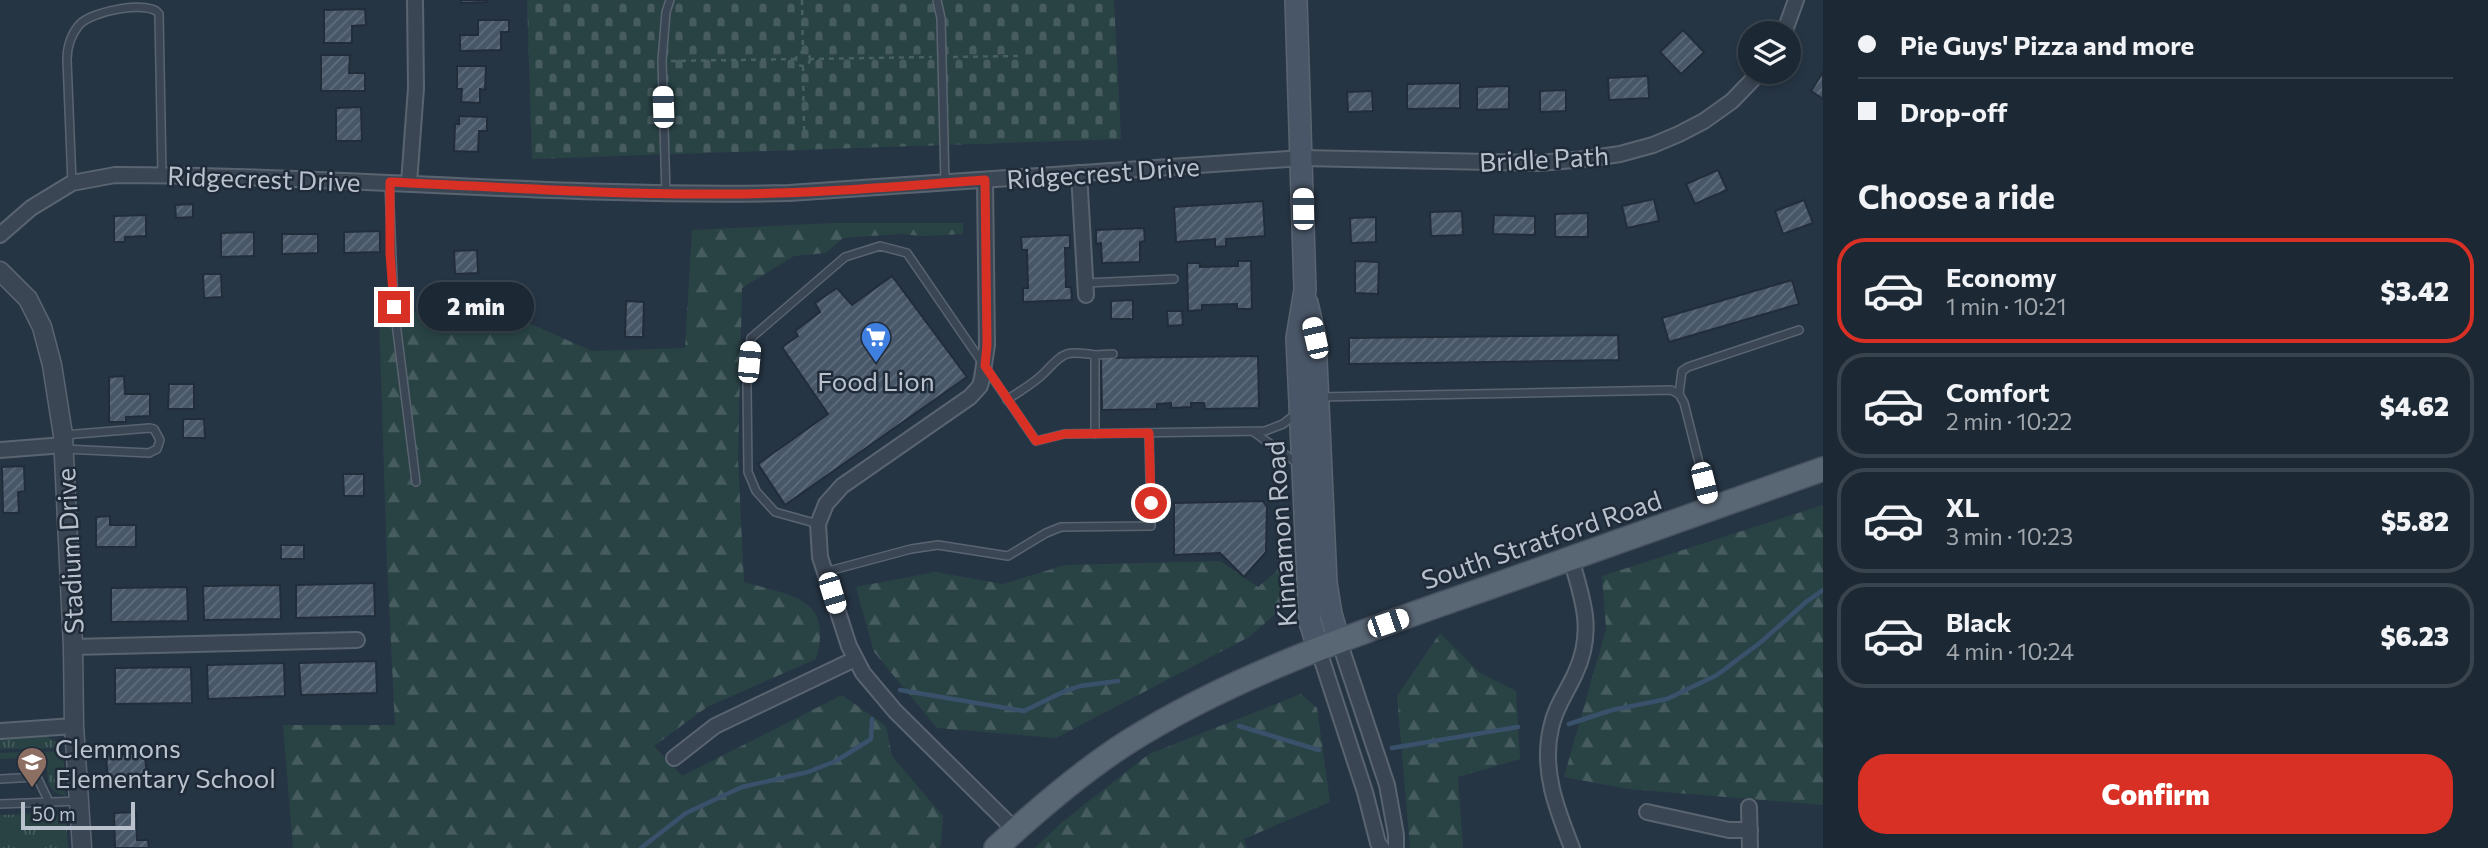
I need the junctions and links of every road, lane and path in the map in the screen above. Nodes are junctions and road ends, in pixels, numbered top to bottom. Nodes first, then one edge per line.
1 (415, 0) edge
2 (670, 0) edge
3 (802, 0) edge
4 (937, 0) edge
5 (1296, 0) edge
6 (1796, 0) edge
7 (1788, 21) edge
8 (803, 53) junction
9 (1021, 56) dead end
10 (943, 57) junction
11 (797, 59) junction
12 (809, 59) junction
13 (662, 61) junction
14 (803, 65) junction
15 (1748, 84) edge
16 (804, 131) dead end
17 (1302, 158) junction
18 (1079, 173) junction
19 (162, 175) junction
20 (985, 180) junction
21 (390, 182) junction
22 (945, 182) junction
23 (72, 183) junction
24 (409, 183) junction
25 (666, 194) junction
26 (0, 235) edge
27 (0, 271) edge
28 (1174, 279) dead end
29 (1086, 289) joint
30 (1304, 290) junction
31 (1798, 330) dead end
32 (1113, 354) dead end
33 (1095, 355) junction
34 (985, 366) junction
35 (1679, 394) junction
36 (1318, 397) junction
37 (1007, 400) junction
38 (1300, 410) junction
39 (1255, 432) junction
40 (1149, 433) junction
41 (1095, 434) junction
42 (64, 443) junction
43 (0, 450) edge
44 (1303, 468) junction
45 (1823, 470) edge
46 (415, 482) dead end
47 (1711, 509) junction
48 (818, 524) junction
49 (1571, 559) junction
50 (824, 572) junction
51 (357, 640) dead end
52 (1329, 645) junction
53 (73, 647) junction
54 (855, 659) junction
55 (74, 726) junction
56 (0, 732) edge
57 (674, 758) dead end
58 (0, 779) edge
59 (1387, 785) junction
60 (1365, 792) junction
61 (79, 801) junction
62 (49, 802) junction
63 (0, 804) edge
64 (1749, 807) dead end
65 (1647, 813) dead end
66 (1015, 830) junction
67 (1749, 830) junction
68 (82, 848) edge
69 (996, 848) edge
70 (1382, 848) edge
71 (1396, 848) edge
72 (1572, 848) edge
73 (1750, 848) edge

1 - 24 street
2 - 13 lane
3 - 8 path
4 - 10 lane
5 - 17 main road, Kinnamon Road
6 - 7 street
8 - 11 path
8 - 12 path
9 - 10 path
10 - 12 path
10 - 22 lane
11 - 13 path
11 - 14 path
12 - 14 path
13 - 25 lane
14 - 16 path
15 - 17 street, Bridle Path
17 - 18 street, Ridgecrest Drive
17 - 30 main road, Kinnamon Road
18 - 20 street, Ridgecrest Drive
18 - 29 street
19 - 21 street, Ridgecrest Drive
19 - 23 street, Ridgecrest Drive
19 - 23 lane
20 - 22 street, Ridgecrest Drive
20 - 34 street
21 - 24 street, Ridgecrest Drive
21 - 46 lane
22 - 25 street, Ridgecrest Drive
23 - 26 street, Ridgecrest Drive
24 - 25 street, Ridgecrest Drive
27 - 42 street, Stadium Drive
28 - 29 lane
30 - 36 main road, Kinnamon Road
30 - 38 main road, Kinnamon Road
31 - 35 lane
32 - 33 lane
33 - 37 lane
33 - 41 lane
34 - 37 lane
34 - 48 street
34 - 48 lane
35 - 36 lane
35 - 47 lane
36 - 52 main road, Kinnamon Road
37 - 41 lane
38 - 39 lane
38 - 44 main road, Kinnamon Road
39 - 40 lane
39 - 44 lane
40 - 41 lane
40 - 50 lane
42 - 42 lane
42 - 43 street
42 - 53 street, Stadium Drive
44 - 52 main road, Kinnamon Road
45 - 47 main road, South Stratford Road
47 - 49 main road, South Stratford Road
48 - 50 street
49 - 52 main road, South Stratford Road
49 - 72 street
50 - 54 street
51 - 53 street
52 - 59 street, Kinnamon Road
52 - 60 street, Kinnamon Road
52 - 66 main road, South Stratford Road
53 - 55 street, Stadium Drive
54 - 57 street
54 - 66 street
55 - 56 street
55 - 61 street, Stadium Drive
58 - 62 lane
59 - 60 street
59 - 71 street, Kinnamon Road
60 - 70 street, Kinnamon Road
61 - 62 lane
61 - 68 street, Stadium Drive
62 - 63 lane
64 - 67 street
65 - 67 street
66 - 69 main road, South Stratford Road
67 - 73 street

